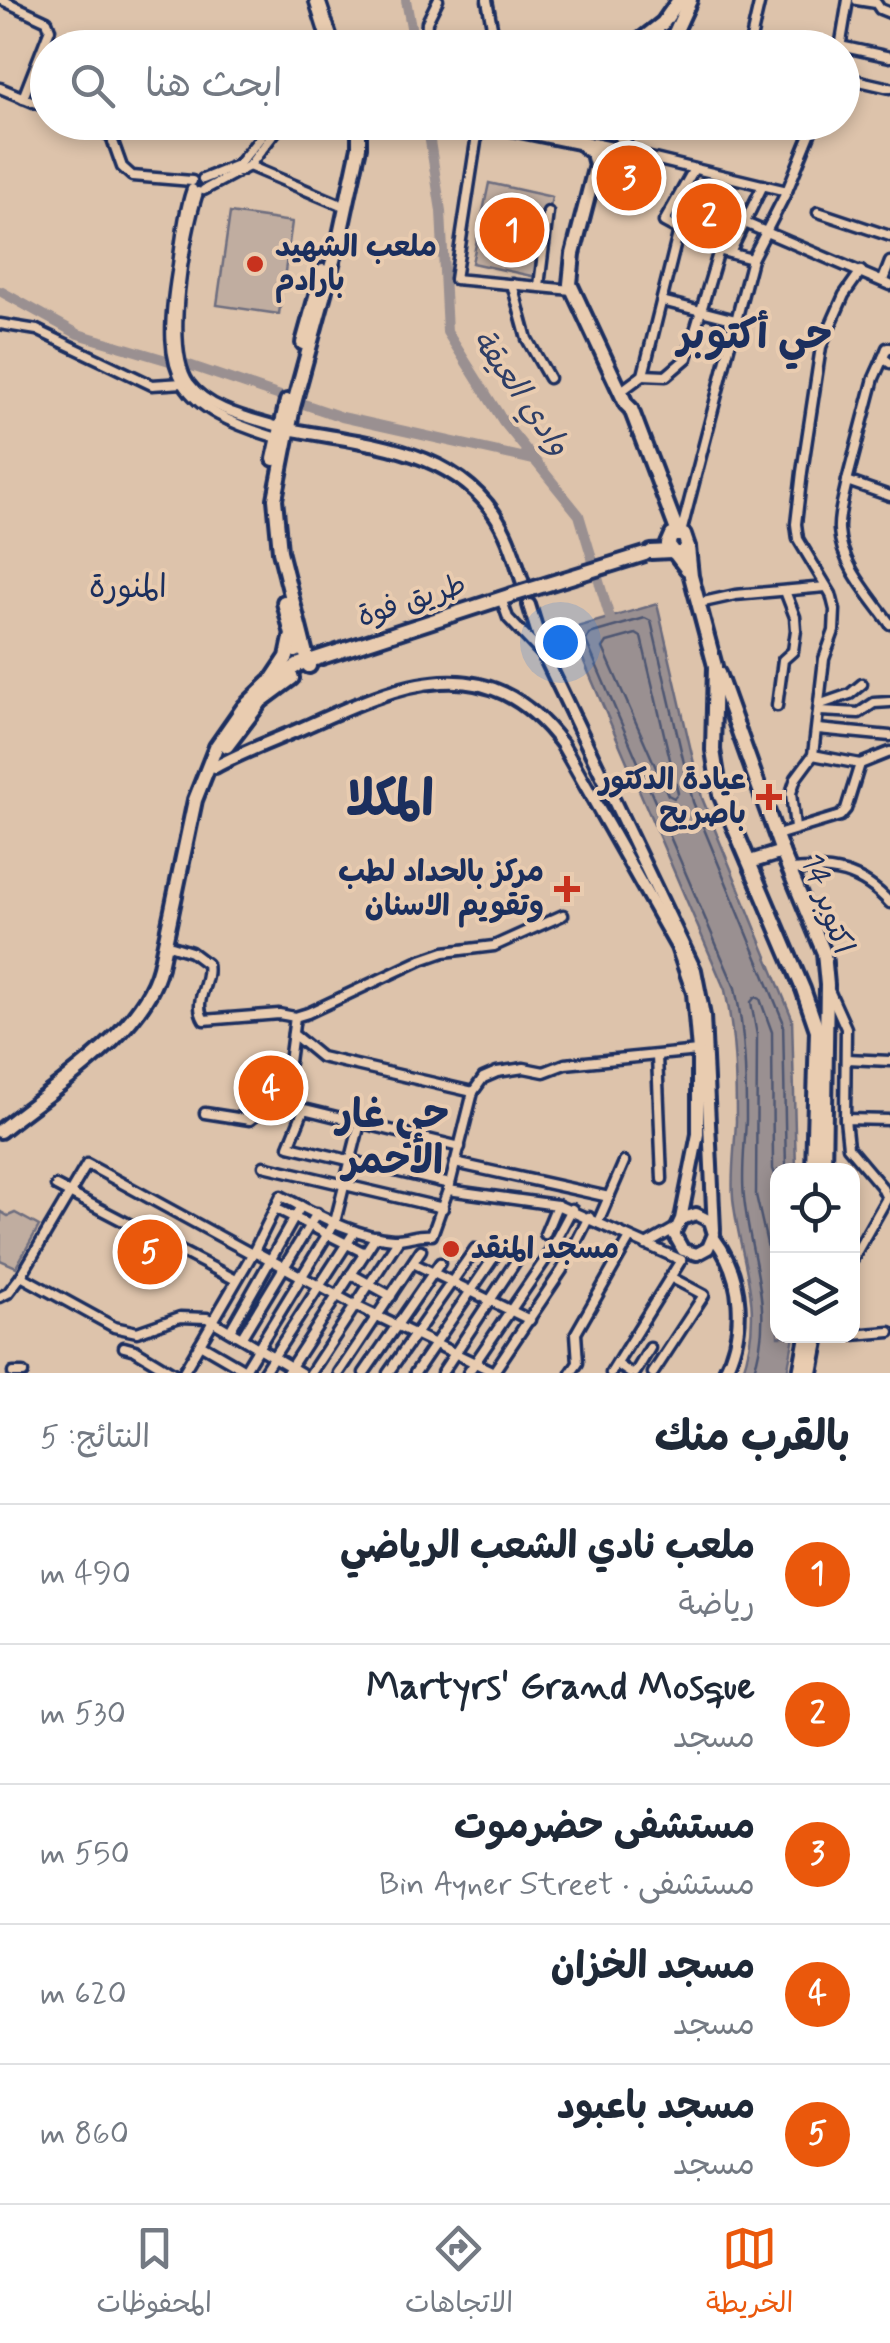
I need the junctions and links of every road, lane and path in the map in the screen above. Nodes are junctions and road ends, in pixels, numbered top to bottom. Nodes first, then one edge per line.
1 (2, 0) edge
2 (317, 0) edge
3 (438, 0) edge
4 (487, 0) edge
5 (679, 0) edge
6 (690, 0) edge
7 (760, 0) edge
8 (848, 0) edge
9 (858, 0) edge
10 (890, 14) edge
11 (50, 30) edge
12 (326, 30) edge
13 (427, 30) edge
14 (493, 30) edge
15 (655, 30) edge
16 (675, 30) edge
17 (753, 30) edge
18 (843, 30) edge
19 (860, 51) edge
20 (890, 57) edge
21 (30, 78) edge
22 (860, 81) edge
23 (0, 88) edge
24 (890, 88) edge
25 (22, 98) junction
26 (30, 101) edge
27 (113, 140) edge
28 (259, 140) edge
29 (269, 140) edge
30 (359, 140) edge
31 (477, 140) edge
32 (560, 140) edge
33 (623, 140) edge
34 (808, 140) edge
35 (583, 146) junction
36 (618, 150) junction
37 (249, 166) junction
38 (694, 169) junction
39 (763, 185) junction
40 (197, 187) junction
41 (787, 191) junction
42 (346, 207) junction
43 (548, 212) dead end
44 (818, 212) dead end
45 (745, 223) junction
46 (679, 230) junction
47 (766, 232) junction
48 (890, 236) edge
49 (719, 250) junction
50 (730, 253) junction
51 (752, 259) junction
52 (890, 262) edge
53 (861, 270) junction
54 (886, 283) edge
55 (512, 284) junction
56 (539, 286) junction
57 (575, 293) junction
58 (662, 301) junction
59 (700, 311) junction
60 (736, 320) junction
61 (0, 324) edge
62 (890, 348) edge
63 (886, 363) edge
64 (643, 375) junction
65 (549, 378) dead end
66 (185, 383) junction
67 (623, 398) junction
68 (283, 433) junction
69 (847, 481) junction
70 (890, 496) edge
71 (674, 542) junction
72 (691, 576) junction
73 (524, 586) dead end
74 (826, 587) junction
75 (785, 591) junction
76 (504, 598) junction
77 (699, 603) junction
78 (529, 605) dead end
79 (890, 624) edge
80 (295, 631) junction
81 (334, 652) junction
82 (545, 657) junction
83 (716, 666) junction
84 (305, 667) junction
85 (268, 683) junction
86 (862, 684) dead end
87 (890, 702) edge
88 (777, 706) dead end
89 (821, 708) junction
90 (571, 714) junction
91 (547, 724) junction
92 (232, 729) junction
93 (818, 729) junction
94 (581, 734) junction
95 (890, 736) edge
96 (562, 744) junction
97 (257, 748) junction
98 (890, 752) edge
99 (813, 756) junction
100 (860, 764) junction
101 (215, 766) junction
102 (795, 828) junction
103 (776, 835) junction
104 (782, 852) junction
105 (750, 862) junction
106 (791, 870) junction
107 (889, 901) edge
108 (563, 915) dead end
109 (172, 946) junction
110 (826, 986) junction
111 (803, 989) junction
112 (295, 1017) junction
113 (293, 1034) junction
114 (115, 1043) junction
115 (698, 1051) junction
116 (657, 1056) junction
117 (847, 1059) junction
118 (890, 1061) edge
119 (473, 1092) junction
120 (205, 1113) dead end
121 (846, 1119) junction
122 (890, 1120) edge
123 (360, 1123) junction
124 (0, 1131) edge
125 (0, 1140) edge
126 (460, 1148) junction
127 (349, 1160) junction
128 (455, 1162) junction
129 (624, 1162) dead end
130 (813, 1163) edge
131 (824, 1163) edge
132 (264, 1166) dead end
133 (662, 1179) dead end
134 (344, 1185) junction
135 (56, 1186) dead end
136 (449, 1187) junction
137 (69, 1192) junction
138 (610, 1197) junction
139 (557, 1204) junction
140 (300, 1206) junction
141 (276, 1208) junction
142 (443, 1208) junction
143 (572, 1209) junction
144 (316, 1214) junction
145 (588, 1217) junction
146 (295, 1218) junction
147 (335, 1222) junction
148 (598, 1222) junction
149 (678, 1224) junction
150 (310, 1226) junction
151 (355, 1230) junction
152 (546, 1234) dead end
153 (714, 1234) junction
154 (328, 1235) junction
155 (376, 1236) junction
156 (630, 1238) junction
157 (399, 1239) junction
158 (346, 1244) junction
159 (646, 1245) junction
160 (475, 1249) dead end
161 (420, 1250) dead end
162 (498, 1251) dead end
163 (253, 1252) junction
164 (366, 1253) junction
165 (856, 1253) edge
166 (520, 1254) dead end
167 (682, 1255) junction
168 (270, 1260) junction
169 (413, 1262) junction
170 (440, 1263) dead end
171 (285, 1268) junction
172 (434, 1272) junction
173 (351, 1274) junction
174 (21, 1276) junction
175 (301, 1278) junction
176 (672, 1278) junction
177 (236, 1280) junction
178 (454, 1280) junction
179 (370, 1285) junction
180 (319, 1286) junction
181 (473, 1290) junction
182 (337, 1296) junction
183 (391, 1296) junction
184 (0, 1297) edge
185 (491, 1300) junction
186 (356, 1306) junction
187 (511, 1310) junction
188 (378, 1316) junction
189 (530, 1320) junction
190 (214, 1321) junction
191 (398, 1326) junction
192 (230, 1330) junction
193 (146, 1331) junction
194 (890, 1332) edge
195 (415, 1334) junction
196 (860, 1334) edge
197 (242, 1337) junction
198 (436, 1343) junction
199 (806, 1343) edge
200 (817, 1343) edge
201 (200, 1344) junction
202 (124, 1347) dead end
203 (258, 1347) junction
204 (650, 1348) dead end
205 (136, 1350) junction
206 (455, 1352) junction
207 (274, 1356) junction
208 (475, 1362) junction
209 (616, 1364) junction
210 (289, 1370) edge
211 (246, 1372) edge
212 (13, 1373) edge
213 (23, 1373) edge
214 (173, 1373) edge
215 (183, 1373) edge
216 (262, 1373) edge
217 (301, 1373) edge
218 (311, 1373) edge
219 (339, 1373) edge
220 (364, 1373) edge
221 (388, 1373) edge
222 (415, 1373) edge
223 (442, 1373) edge
224 (468, 1373) edge
225 (494, 1373) edge
226 (572, 1373) edge
227 (611, 1373) edge
228 (632, 1373) edge
229 (653, 1373) edge
230 (724, 1373) edge
231 (800, 1373) edge
232 (811, 1373) edge

1 - 11 street
2 - 12 street
3 - 13 street
4 - 14 street
5 - 15 highway
6 - 16 highway
7 - 17 street
8 - 18 street
9 - 10 street
19 - 20 street
21 - 25 street
22 - 24 street
23 - 25 street
25 - 26 street
27 - 40 street
28 - 40 street
29 - 37 street
30 - 42 highway
31 - 55 street
32 - 35 highway
33 - 36 highway
34 - 41 street
35 - 36 highway
35 - 57 highway
36 - 38 street
36 - 57 highway
37 - 40 street
37 - 42 street
38 - 39 street
38 - 46 street
39 - 41 street
39 - 45 street
40 - 66 street
41 - 47 street
42 - 68 highway
43 - 56 street
44 - 48 street
45 - 47 street
45 - 50 street
46 - 49 street
46 - 58 street
47 - 51 street
47 - 53 street
49 - 50 street
49 - 59 street
50 - 51 street
51 - 60 street
52 - 54 street
53 - 54 street
53 - 74 street
55 - 56 street
55 - 65 street
56 - 57 street
57 - 67 highway
58 - 59 street
58 - 64 street
59 - 60 street
59 - 64 street
60 - 71 street
61 - 66 street
62 - 63 street
63 - 69 street
64 - 67 street
66 - 68 street
67 - 71 highway
68 - 73 main road
68 - 80 highway
69 - 70 street
69 - 79 street
71 - 72 highway
71 - 72 highway
71 - 76 highway, bridge
72 - 77 highway
74 - 75 street
74 - 89 street
75 - 77 street
75 - 88 street
76 - 81 highway, طريق فوة
76 - 82 street
76 - 84 highway, طريق فوة
77 - 83 highway
78 - 82 main road
80 - 81 highway
80 - 84 highway
80 - 85 highway
81 - 84 highway, طريق فوة
82 - 90 main road
83 - 103 highway, 14 اكتوبر
83 - 105 highway
84 - 85 highway, طريق فوة
84 - 92 highway, طريق فوة
85 - 92 highway, طريق فوة
86 - 89 street
87 - 89 street
89 - 93 street
90 - 91 main road
90 - 94 main road
91 - 96 main road
91 - 97 main road
92 - 97 main road
92 - 101 highway, طريق فوة
92 - 114 highway, طريق فوة
93 - 95 street
93 - 99 street
94 - 96 main road
94 - 153 main road
96 - 115 main road
97 - 101 main road
98 - 100 street
99 - 100 street
99 - 102 street
100 - 102 street
101 - 109 highway, طريق فوة
102 - 103 street
103 - 104 highway, 14 اكتوبر
104 - 105 highway
104 - 106 highway, 14 اكتوبر
105 - 111 highway
106 - 107 street
106 - 110 highway, 14 اكتوبر
108 - 112 street
109 - 112 street
109 - 114 highway, طريق فوة
110 - 111 highway
110 - 117 street
110 - 131 highway, 14 اكتوبر
111 - 130 highway
112 - 113 street
113 - 119 street
113 - 120 street
114 - 124 highway, طريق فوة
114 - 125 highway, طريق فوة
115 - 116 street
115 - 149 main road
116 - 119 street
116 - 133 street
117 - 118 street
117 - 121 street
119 - 126 street
121 - 122 street
121 - 165 street
123 - 126 street
123 - 127 street
123 - 127 street
126 - 128 street
127 - 134 street
127 - 136 street
128 - 136 street
128 - 138 street
129 - 138 street
132 - 134 street
134 - 142 street
134 - 147 street
135 - 137 street
136 - 139 street
136 - 142 street
137 - 163 street
137 - 174 street
137 - 177 street
138 - 148 street
139 - 143 street
139 - 152 street
140 - 141 street
140 - 144 street
140 - 146 street
141 - 146 street
141 - 163 street
142 - 157 street
143 - 145 street
143 - 187 street
144 - 147 street
144 - 150 street
145 - 148 street
145 - 189 street
146 - 150 street
146 - 168 street
147 - 151 street
147 - 154 street
148 - 156 street
149 - 153 main road
149 - 159 street
149 - 167 main road
150 - 154 street
150 - 171 street
151 - 155 street
151 - 158 street
153 - 167 main road
153 - 230 main road
154 - 158 street
154 - 175 street
155 - 157 street
155 - 164 street
156 - 159 street
156 - 226 street
157 - 179 street
158 - 164 street
158 - 180 street
159 - 167 street
160 - 178 street
161 - 169 street
162 - 181 street
163 - 168 street
163 - 177 street
164 - 173 street
166 - 185 street
167 - 176 street
168 - 171 street
168 - 192 street
169 - 172 street
169 - 183 street
170 - 172 street
171 - 175 street
171 - 197 street
172 - 178 street
172 - 191 street
173 - 179 street
173 - 182 street
174 - 184 street
174 - 193 street
175 - 180 street
175 - 203 street
176 - 209 street
176 - 229 street
177 - 190 street
178 - 181 street
178 - 195 street
179 - 183 street
179 - 186 street
180 - 182 street
180 - 207 street
181 - 185 street
181 - 198 street
182 - 186 street
182 - 210 street
183 - 188 street
185 - 187 street
185 - 206 street
186 - 188 street
186 - 218 street
187 - 189 street
187 - 208 street
188 - 191 street
188 - 219 street
189 - 225 street
190 - 192 street
190 - 193 street
190 - 201 street
191 - 195 street
191 - 220 street
192 - 197 street
193 - 205 street
194 - 196 street
195 - 198 street
195 - 221 street
197 - 203 street
198 - 206 street
198 - 222 street
199 - 231 highway
200 - 232 highway
201 - 211 street
201 - 215 street
202 - 205 street
203 - 207 street
203 - 211 street
204 - 228 street
205 - 214 street
206 - 208 street
206 - 223 street
207 - 210 street
207 - 216 street
208 - 224 street
208 - 225 street
209 - 227 street
209 - 228 street
210 - 217 street
212 - 213 street

